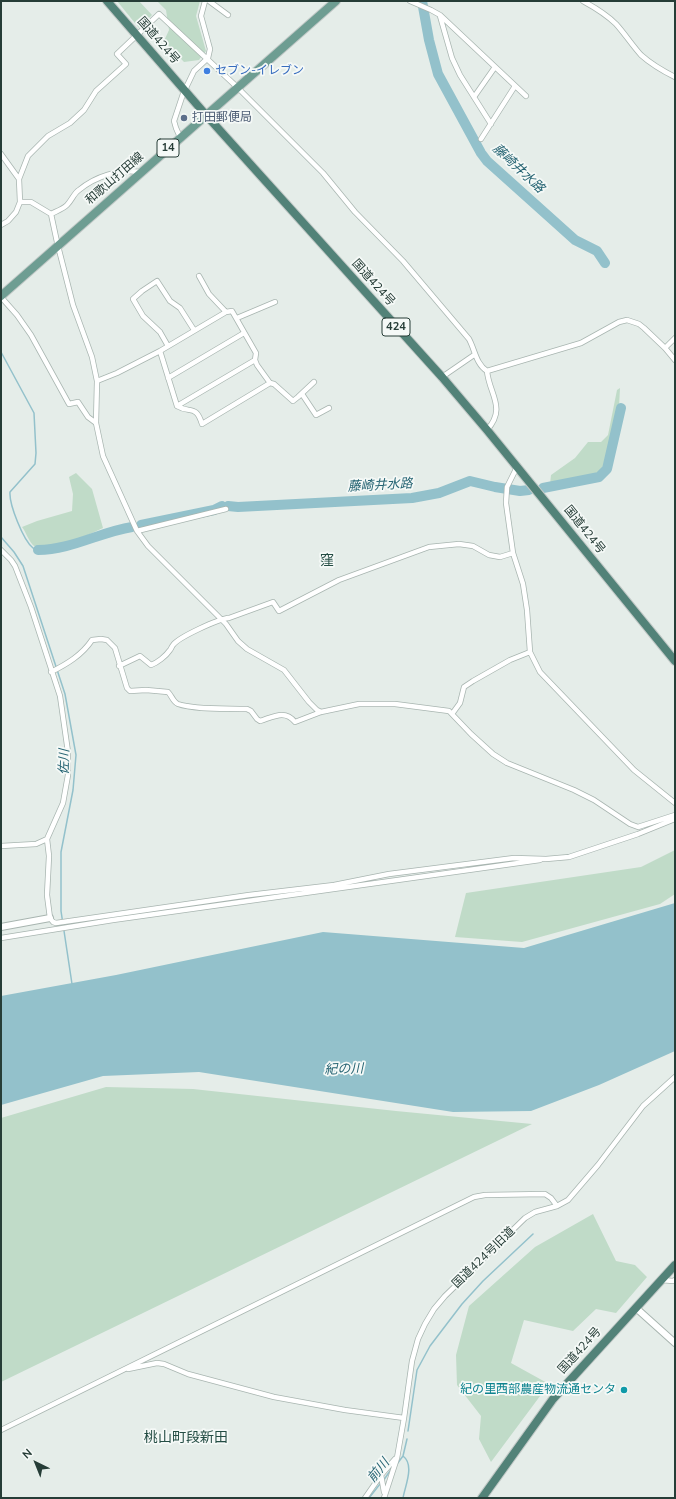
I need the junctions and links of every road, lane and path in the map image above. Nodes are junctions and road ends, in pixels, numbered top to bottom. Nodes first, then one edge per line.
1 (107, 1) edge
2 (205, 1) edge
3 (209, 1) edge
4 (336, 1) edge
5 (410, 1) edge
6 (583, 1) edge
7 (228, 15) dead end
8 (440, 15) junction
9 (137, 36) junction
10 (208, 58) junction
11 (495, 68) junction
12 (675, 77) edge
13 (515, 86) junction
14 (238, 87) junction
15 (184, 90) junction
16 (474, 96) junction
17 (526, 96) dead end
18 (206, 115) junction
19 (490, 124) junction
20 (180, 138) junction
21 (480, 139) dead end
22 (1, 154) edge
23 (140, 172) junction
24 (19, 179) junction
25 (20, 202) junction
26 (51, 214) junction
27 (1, 226) edge
28 (58, 245) junction
29 (199, 276) dead end
30 (1, 296) edge
31 (275, 302) dead end
32 (226, 312) junction
33 (237, 318) junction
34 (194, 330) junction
35 (244, 333) junction
36 (675, 338) edge
37 (168, 346) junction
38 (665, 348) junction
39 (160, 351) junction
40 (474, 355) junction
41 (255, 360) junction
42 (675, 360) edge
43 (487, 370) junction
44 (442, 377) junction
45 (168, 378) junction
46 (97, 381) junction
47 (314, 382) dead end
48 (270, 383) junction
49 (302, 394) junction
50 (177, 406) junction
51 (329, 408) dead end
52 (96, 423) junction
53 (487, 430) junction
54 (518, 467) junction
55 (226, 509) dead end
56 (137, 531) junction
57 (1, 550) edge
58 (513, 553) junction
59 (221, 619) junction
60 (530, 652) junction
61 (675, 661) edge
62 (120, 666) junction
63 (52, 671) junction
64 (321, 712) junction
65 (452, 714) junction
66 (675, 803) edge
67 (675, 815) edge
68 (675, 819) edge
69 (48, 839) junction
70 (1, 846) edge
71 (546, 859) junction
72 (50, 918) junction
73 (1, 927) edge
74 (1, 938) edge
75 (675, 1077) edge
76 (557, 1206) junction
77 (675, 1265) edge
78 (661, 1280) junction
79 (675, 1280) edge
80 (636, 1308) junction
81 (675, 1343) edge
82 (121, 1370) junction
83 (404, 1418) junction
84 (1, 1430) edge
85 (396, 1460) junction
86 (382, 1476) junction
87 (385, 1497) edge
88 (364, 1498) edge
89 (482, 1498) edge

1 - 9 highway, 国道424号 / 424
2 - 10 street
3 - 7 street
4 - 14 main road, 和歌山打田線 / 14
5 - 8 street
6 - 12 street
8 - 11 street
8 - 16 street
9 - 10 street
9 - 15 highway, 国道424号 / 424
9 - 24 street
10 - 14 street
10 - 15 street
11 - 13 street
11 - 16 street
13 - 17 street
13 - 19 street
14 - 18 main road, 和歌山打田線 / 14
14 - 40 street
15 - 18 highway, 国道424号 / 424
15 - 20 street
16 - 19 street
18 - 20 main road, 和歌山打田線 / 14
18 - 44 highway, 国道424号 / 424
19 - 21 street
20 - 23 main road, 和歌山打田線 / 14
22 - 24 street
23 - 26 street
23 - 28 main road, 和歌山打田線 / 14
24 - 25 street
25 - 26 street
25 - 27 street
26 - 28 street
28 - 30 main road, 和歌山打田線 / 14
28 - 46 street
29 - 32 street
30 - 52 street
31 - 33 street
32 - 33 street
32 - 34 street
33 - 35 street
34 - 37 street
34 - 37 street
35 - 41 street
35 - 45 street
36 - 38 street
37 - 39 street
38 - 42 street
38 - 43 street
39 - 45 street
39 - 46 street
40 - 43 street
40 - 44 street
41 - 48 street
41 - 50 street
43 - 53 street
44 - 53 highway, 国道424号 / 424
45 - 50 street
46 - 52 street
47 - 49 street
48 - 49 street
48 - 50 street
49 - 51 street
52 - 56 street
53 - 54 highway, 国道424号 / 424
54 - 58 street
54 - 61 highway, 国道424号 / 424
55 - 56 street
56 - 59 street
57 - 63 street
58 - 59 street
58 - 60 street
59 - 62 street
59 - 64 street
60 - 65 street
60 - 66 street
62 - 63 street
62 - 64 street
63 - 69 street
64 - 65 street
65 - 67 street
68 - 71 street
69 - 70 street
69 - 72 street
71 - 72 street
71 - 74 street
72 - 73 street
75 - 76 street, 国道424号旧道
76 - 82 street
76 - 83 street, 国道424号旧道
77 - 78 highway, 国道424号
78 - 79 street
78 - 80 highway, 国道424号
80 - 81 street
80 - 89 highway, 国道424号
82 - 83 street
82 - 84 street
83 - 85 street, 国道424号旧道
85 - 86 street
85 - 87 street, 国道424号旧道
86 - 87 street
86 - 88 street

